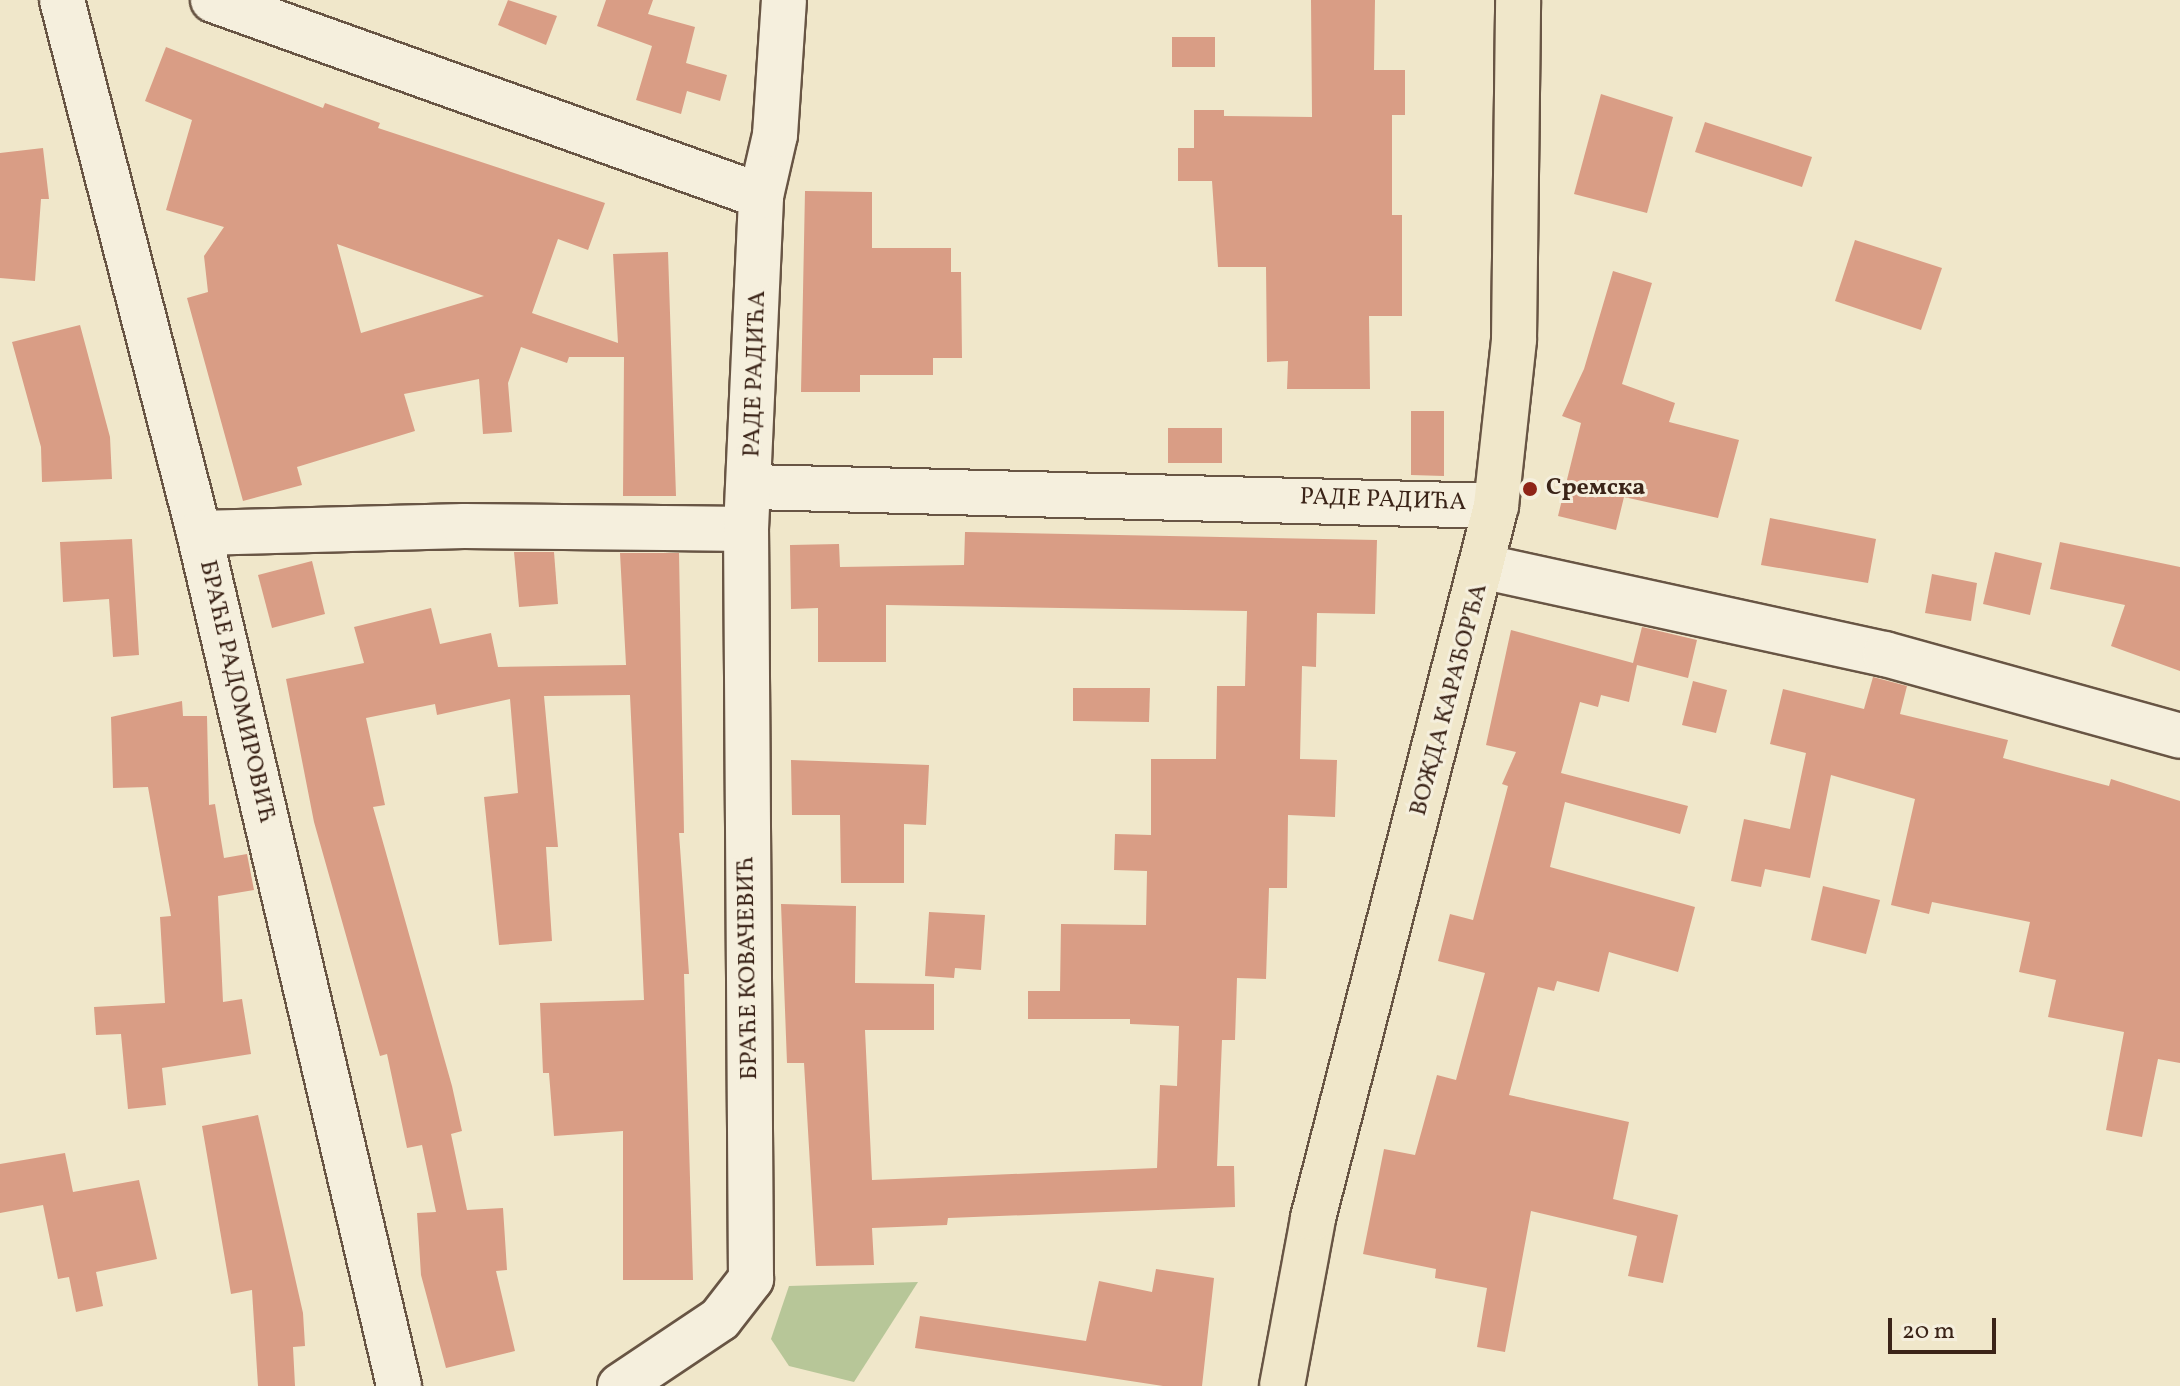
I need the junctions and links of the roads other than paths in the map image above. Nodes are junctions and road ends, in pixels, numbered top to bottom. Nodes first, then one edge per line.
1 (62, 0) edge
2 (213, 0) edge
3 (784, 0) edge
4 (1518, 0) edge
5 (761, 196) junction
6 (752, 487) junction
7 (1496, 506) junction
8 (746, 529) junction
9 (199, 533) junction
10 (1485, 567) junction
11 (2180, 736) edge
12 (399, 1386) edge
13 (620, 1386) edge
14 (1282, 1386) edge

1 - 9 street, БРАЋЕ РАДОМИРОВИЋ
2 - 5 street
3 - 5 street, РАДЕ РАДИЋА
4 - 7 main road, ВОЖДА КАРАЂОРЂА
5 - 6 street, РАДЕ РАДИЋА
6 - 7 street, РАДЕ РАДИЋА
6 - 8 street, БРАЋЕ КОВАЧЕВИЋ
7 - 10 main road, ВОЖДА КАРАЂОРЂА
8 - 9 street
8 - 13 street, БРАЋЕ КОВАЧЕВИЋ
9 - 12 street, БРАЋЕ РАДОМИРОВИЋ
10 - 11 street
10 - 14 main road, ВОЖДА КАРАЂОРЂА

